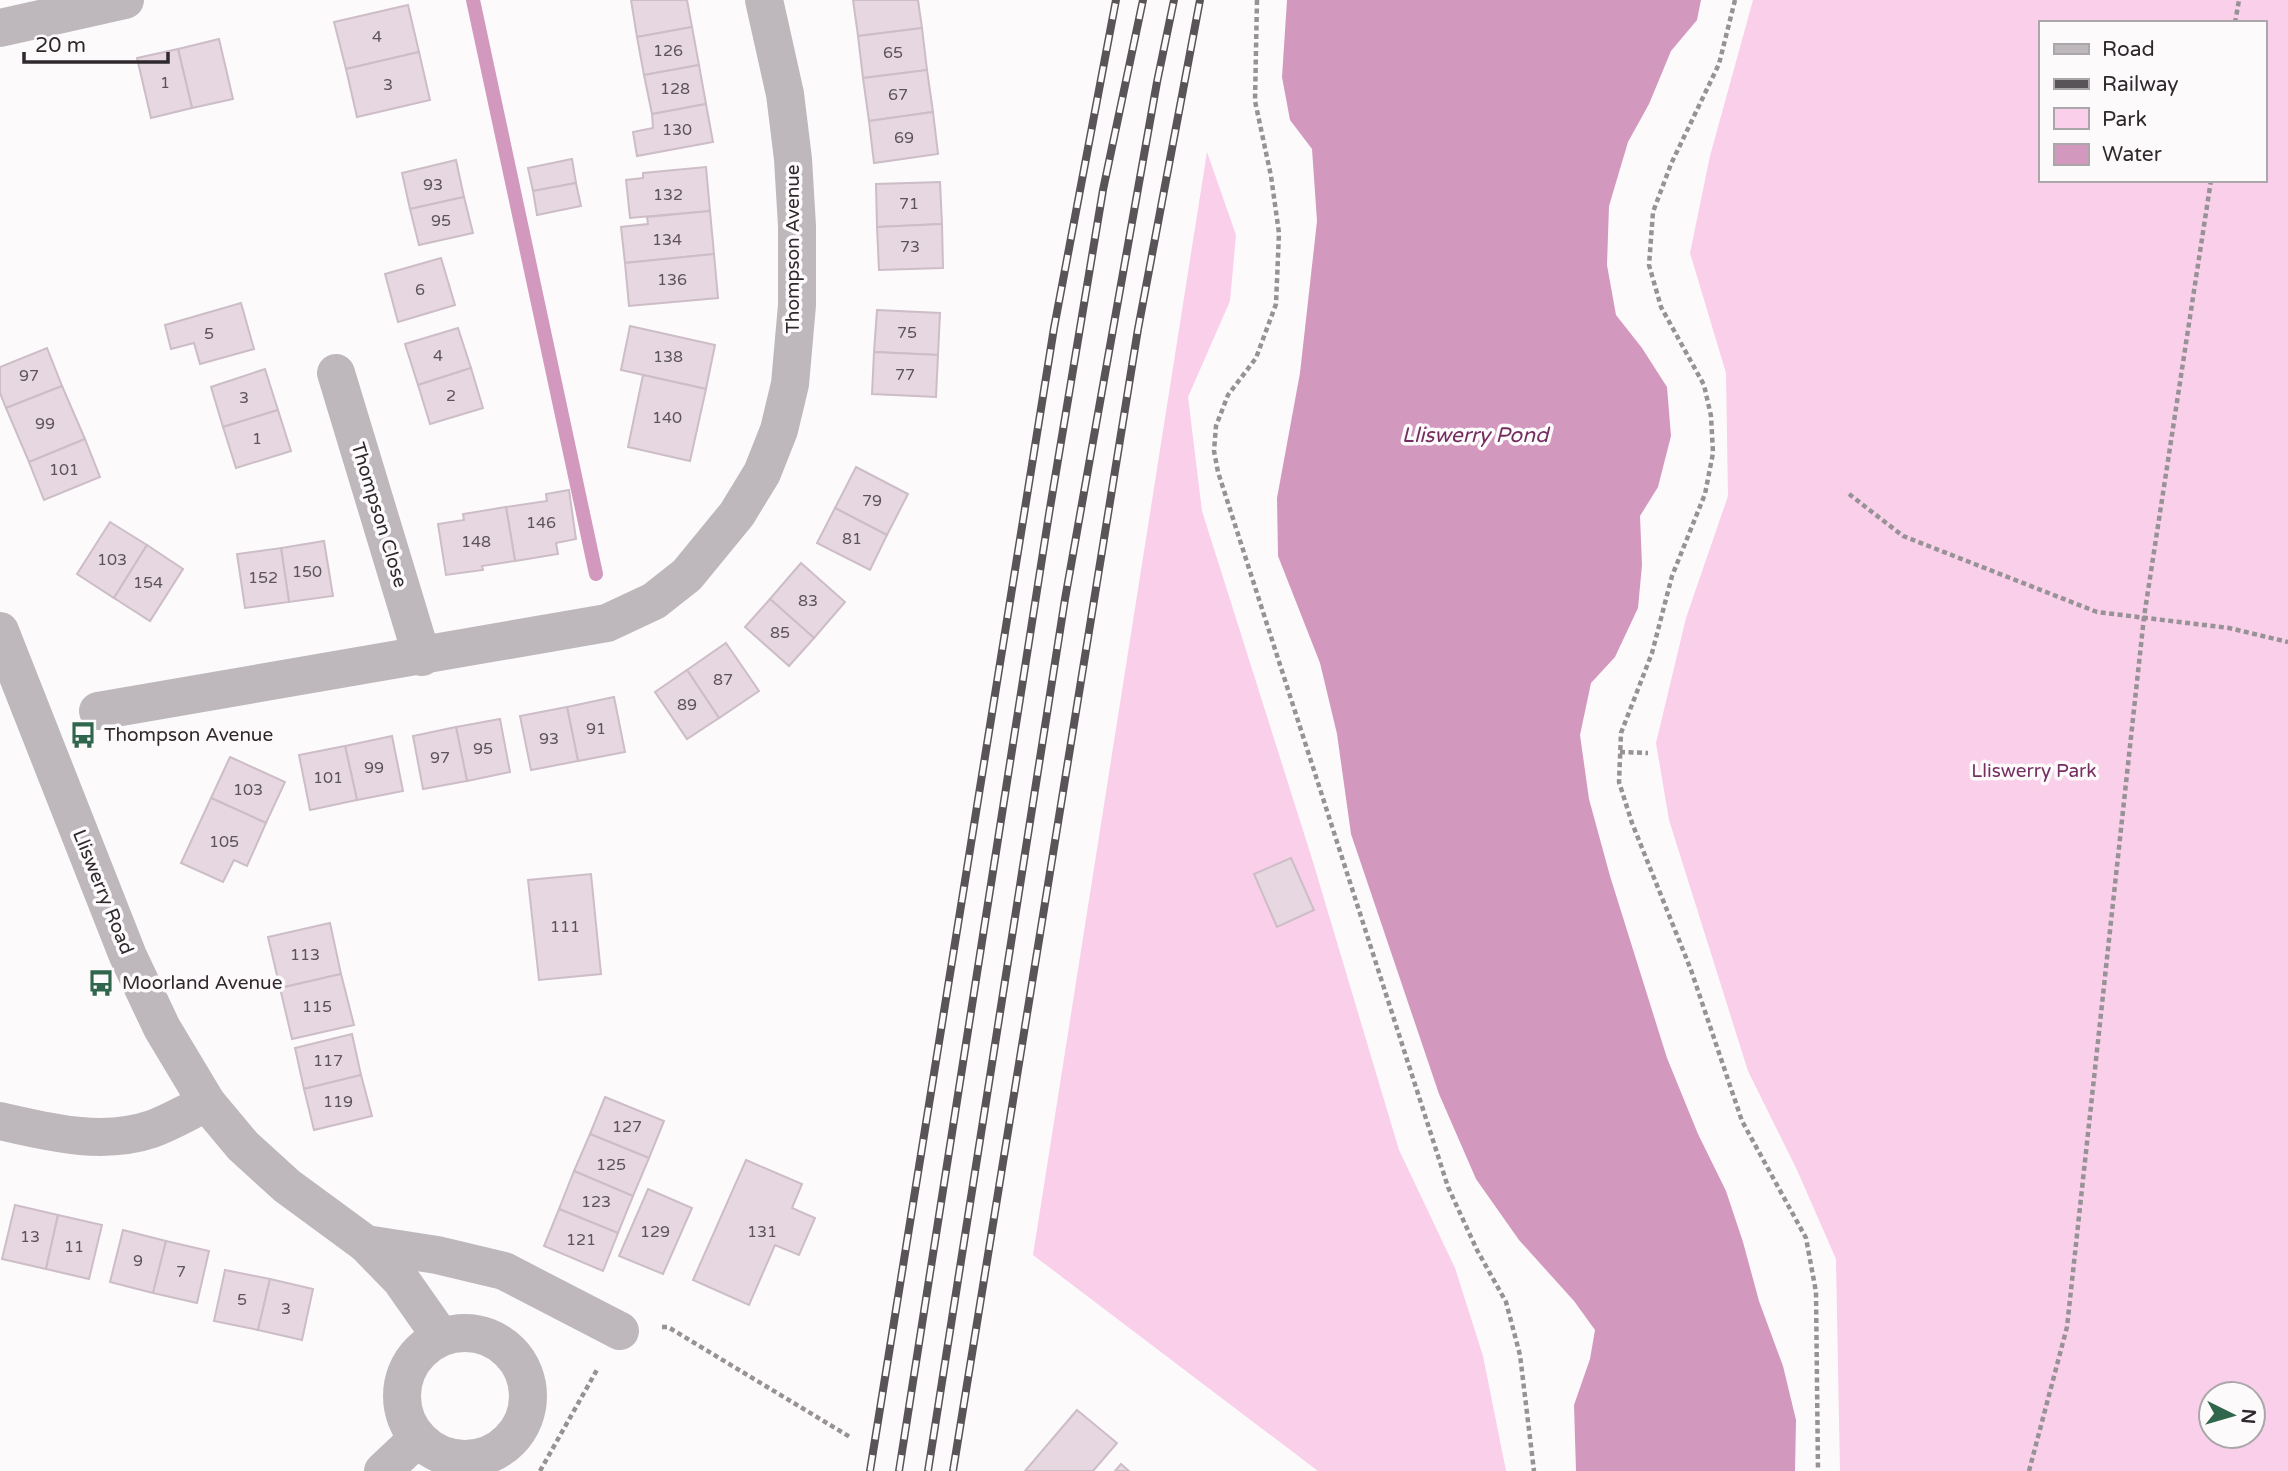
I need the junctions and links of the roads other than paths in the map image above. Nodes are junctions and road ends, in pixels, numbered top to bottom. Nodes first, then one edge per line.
1 (125, 0) edge
2 (764, 0) edge
3 (0, 28) edge
4 (336, 373) dead end
5 (0, 631) edge
6 (422, 657) junction
7 (98, 712) dead end
8 (207, 1103) junction
9 (0, 1121) edge
10 (366, 1244) junction
11 (620, 1331) road end
12 (441, 1336) junction
13 (417, 1439) junction
14 (383, 1471) edge

1 - 3 street
2 - 6 street, Thompson Avenue
4 - 6 street, Thompson Close
5 - 8 street, Lliswerry Road
6 - 7 street, Thompson Avenue
8 - 9 street
8 - 10 street, Lliswerry Road
10 - 11 street, Lliswerry Road
10 - 12 street, Lliswerry Road
12 - 13 street
12 - 13 street
13 - 14 street

